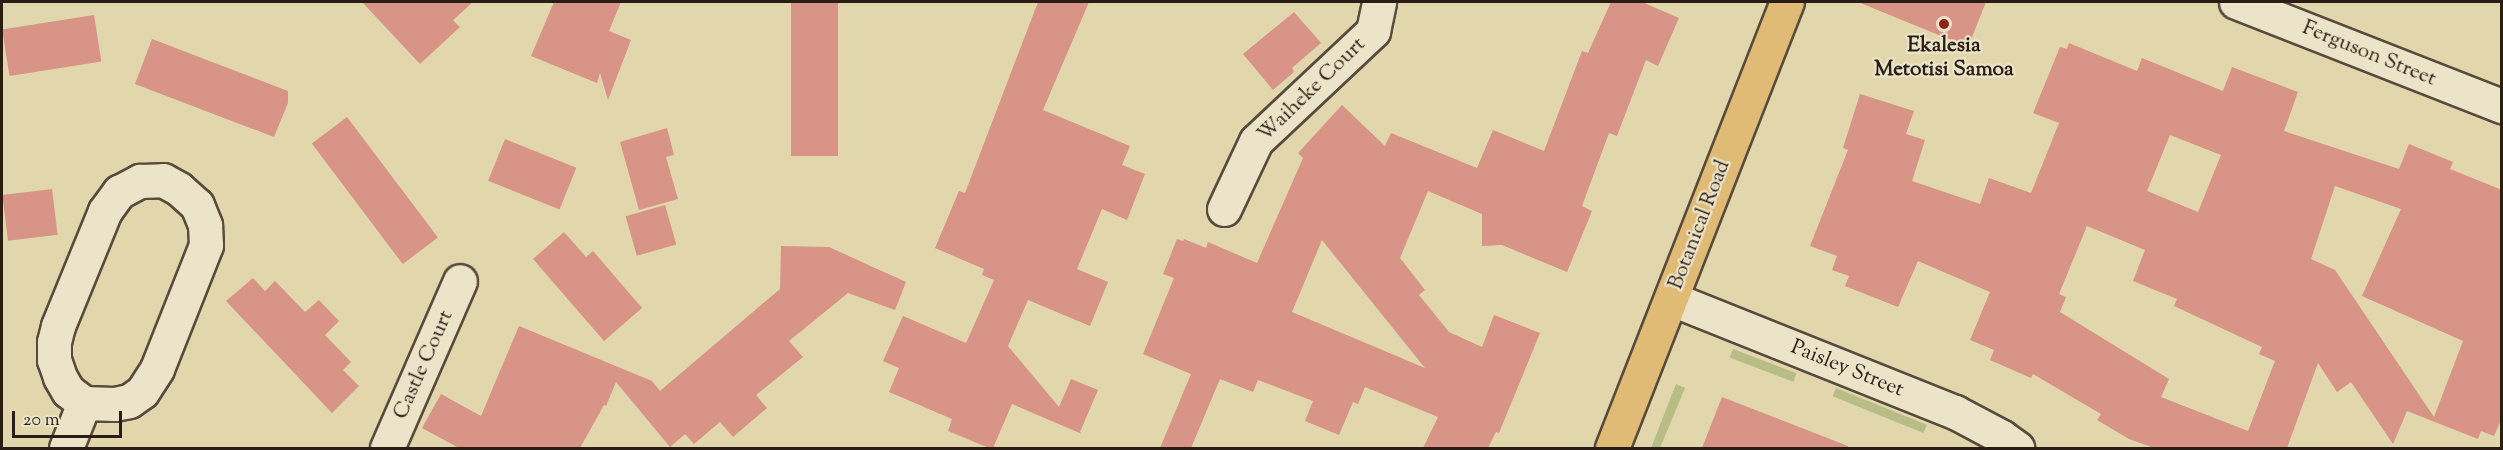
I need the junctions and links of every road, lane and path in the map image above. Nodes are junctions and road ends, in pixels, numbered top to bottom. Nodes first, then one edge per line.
1 (1379, 2) edge
2 (1786, 2) edge
3 (2236, 2) edge
4 (2502, 106) edge
5 (1224, 209) dead end
6 (460, 281) dead end
7 (1672, 299) junction
8 (84, 403) junction
9 (66, 448) edge
10 (387, 448) edge
11 (1612, 448) edge
12 (2017, 448) edge

1 - 5 street, Waiheke Court
2 - 7 main road, Botanical Road
3 - 4 street, Ferguson Street
6 - 10 street, Castle Court
7 - 11 main road, Botanical Road
7 - 12 street, Paisley Street
8 - 8 street
8 - 9 street

